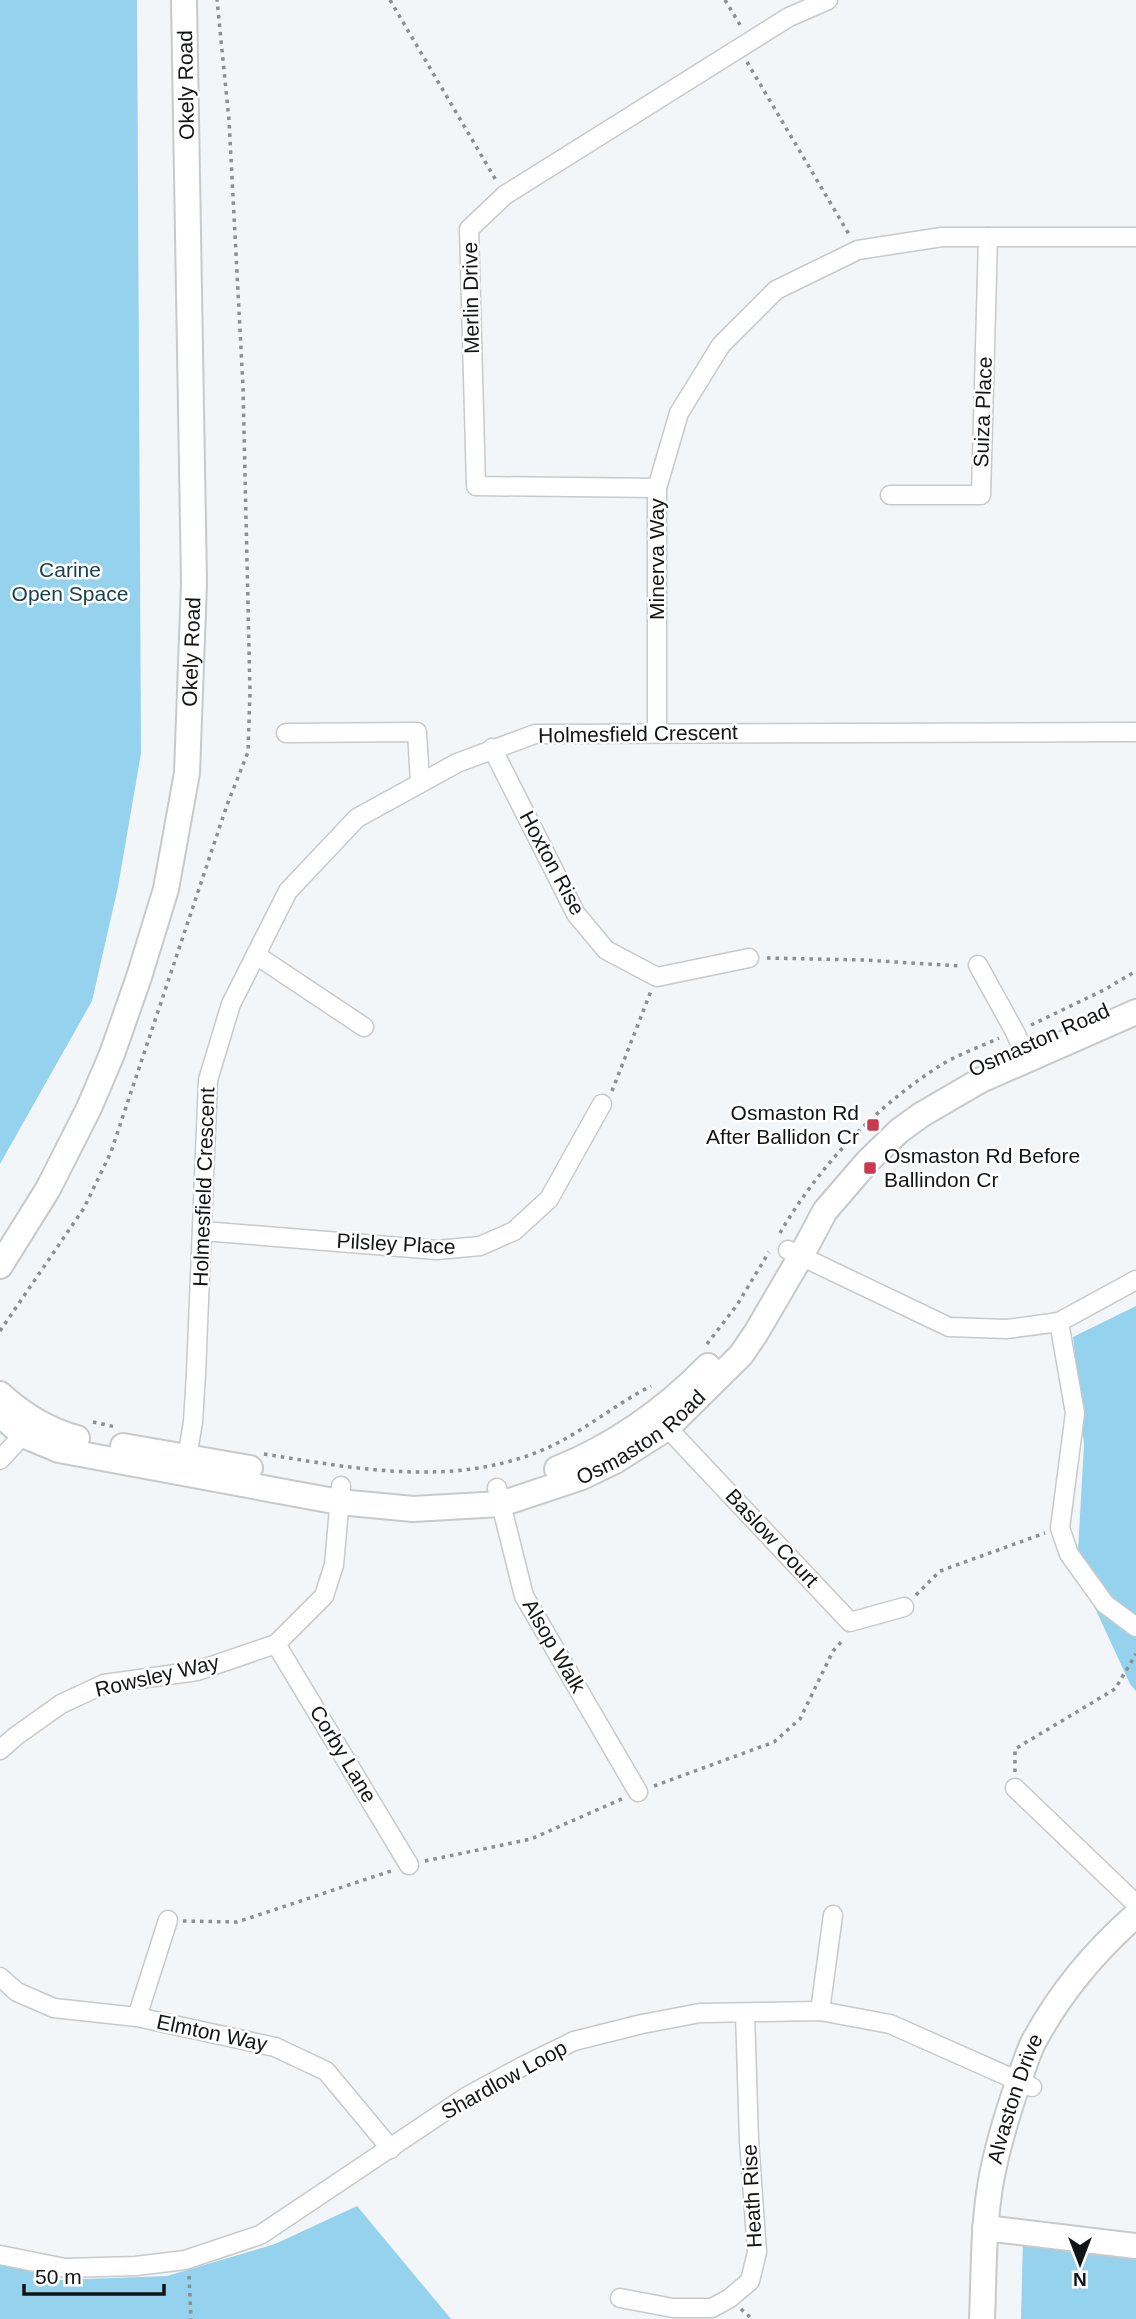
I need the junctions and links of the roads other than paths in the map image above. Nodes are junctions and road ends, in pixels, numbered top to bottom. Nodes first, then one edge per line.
1 (184, 0) edge
2 (828, 0) edge
3 (988, 237) junction
4 (1136, 237) edge
5 (657, 488) junction
6 (890, 495) dead end
7 (1136, 732) edge
8 (286, 733) dead end
9 (657, 733) junction
10 (492, 748) junction
11 (420, 783) junction
12 (256, 954) junction
13 (749, 958) road end
14 (978, 965) road end
15 (1136, 997) edge
16 (1136, 1012) edge
17 (364, 1027) dead end
18 (1020, 1042) junction
19 (601, 1104) road end
20 (203, 1231) junction
21 (785, 1248) junction
22 (0, 1266) edge
23 (1136, 1280) edge
24 (1059, 1322) junction
25 (0, 1394) edge
26 (0, 1414) edge
27 (661, 1421) junction
28 (27, 1427) junction
29 (0, 1460) edge
30 (185, 1465) junction
31 (340, 1494) junction
32 (499, 1496) junction
33 (904, 1607) road end
34 (1136, 1627) edge
35 (276, 1644) junction
36 (0, 1751) edge
37 (1015, 1788) road end
38 (638, 1792) road end
39 (410, 1865) road end
40 (1136, 1904) edge
41 (1136, 1914) edge
42 (833, 1915) dead end
43 (168, 1920) road end
44 (1136, 1936) edge
45 (0, 1977) edge
46 (820, 2011) junction
47 (745, 2013) junction
48 (137, 2017) junction
49 (1026, 2084) junction
50 (391, 2149) junction
51 (994, 2222) junction
52 (1136, 2231) edge
53 (1136, 2246) edge
54 (0, 2255) edge
55 (620, 2298) dead end
56 (982, 2319) edge
57 (998, 2319) edge

1 - 22 street, Okely Road
2 - 5 street, Merlin Drive
3 - 4 street, Minerva Way
3 - 5 street, Minerva Way
3 - 6 street, Suiza Place
5 - 9 street, Minerva Way
7 - 9 street, Holmesfield Crescent
8 - 11 street
9 - 10 street, Holmesfield Crescent
10 - 11 street, Holmesfield Crescent
10 - 13 street, Hoxton Rise
11 - 12 street, Holmesfield Crescent
12 - 17 street
12 - 20 street, Holmesfield Crescent
14 - 18 street
15 - 18 street, Osmaston Road
16 - 18 street, Osmaston Road
18 - 21 street, Osmaston Road
19 - 20 street, Pilsley Place
20 - 30 street, Holmesfield Crescent
21 - 24 street
21 - 27 street, Osmaston Road
23 - 24 street
24 - 34 street
25 - 28 street, Osmaston Road
26 - 28 street, Osmaston Road
27 - 32 street, Osmaston Road
27 - 33 street, Baslow Court
28 - 29 street
28 - 30 street, Osmaston Road
30 - 31 street, Osmaston Road
31 - 32 street, Osmaston Road
31 - 35 street, Rowsley Way
32 - 38 street, Alsop Walk
35 - 36 street, Rowsley Way
35 - 39 street, Corby Lane
37 - 40 street
41 - 49 street, Alvaston Drive
42 - 46 street
43 - 48 street
44 - 49 street, Alvaston Drive
45 - 48 street, Elmton Way
46 - 47 street, Shardlow Loop
46 - 49 street, Shardlow Loop
47 - 50 street, Shardlow Loop
47 - 55 street, Heath Rise
48 - 50 street, Elmton Way
49 - 51 street, Alvaston Drive
50 - 54 street, Shardlow Loop
51 - 52 street
51 - 53 street
51 - 56 street, Alvaston Drive
51 - 57 street, Alvaston Drive

